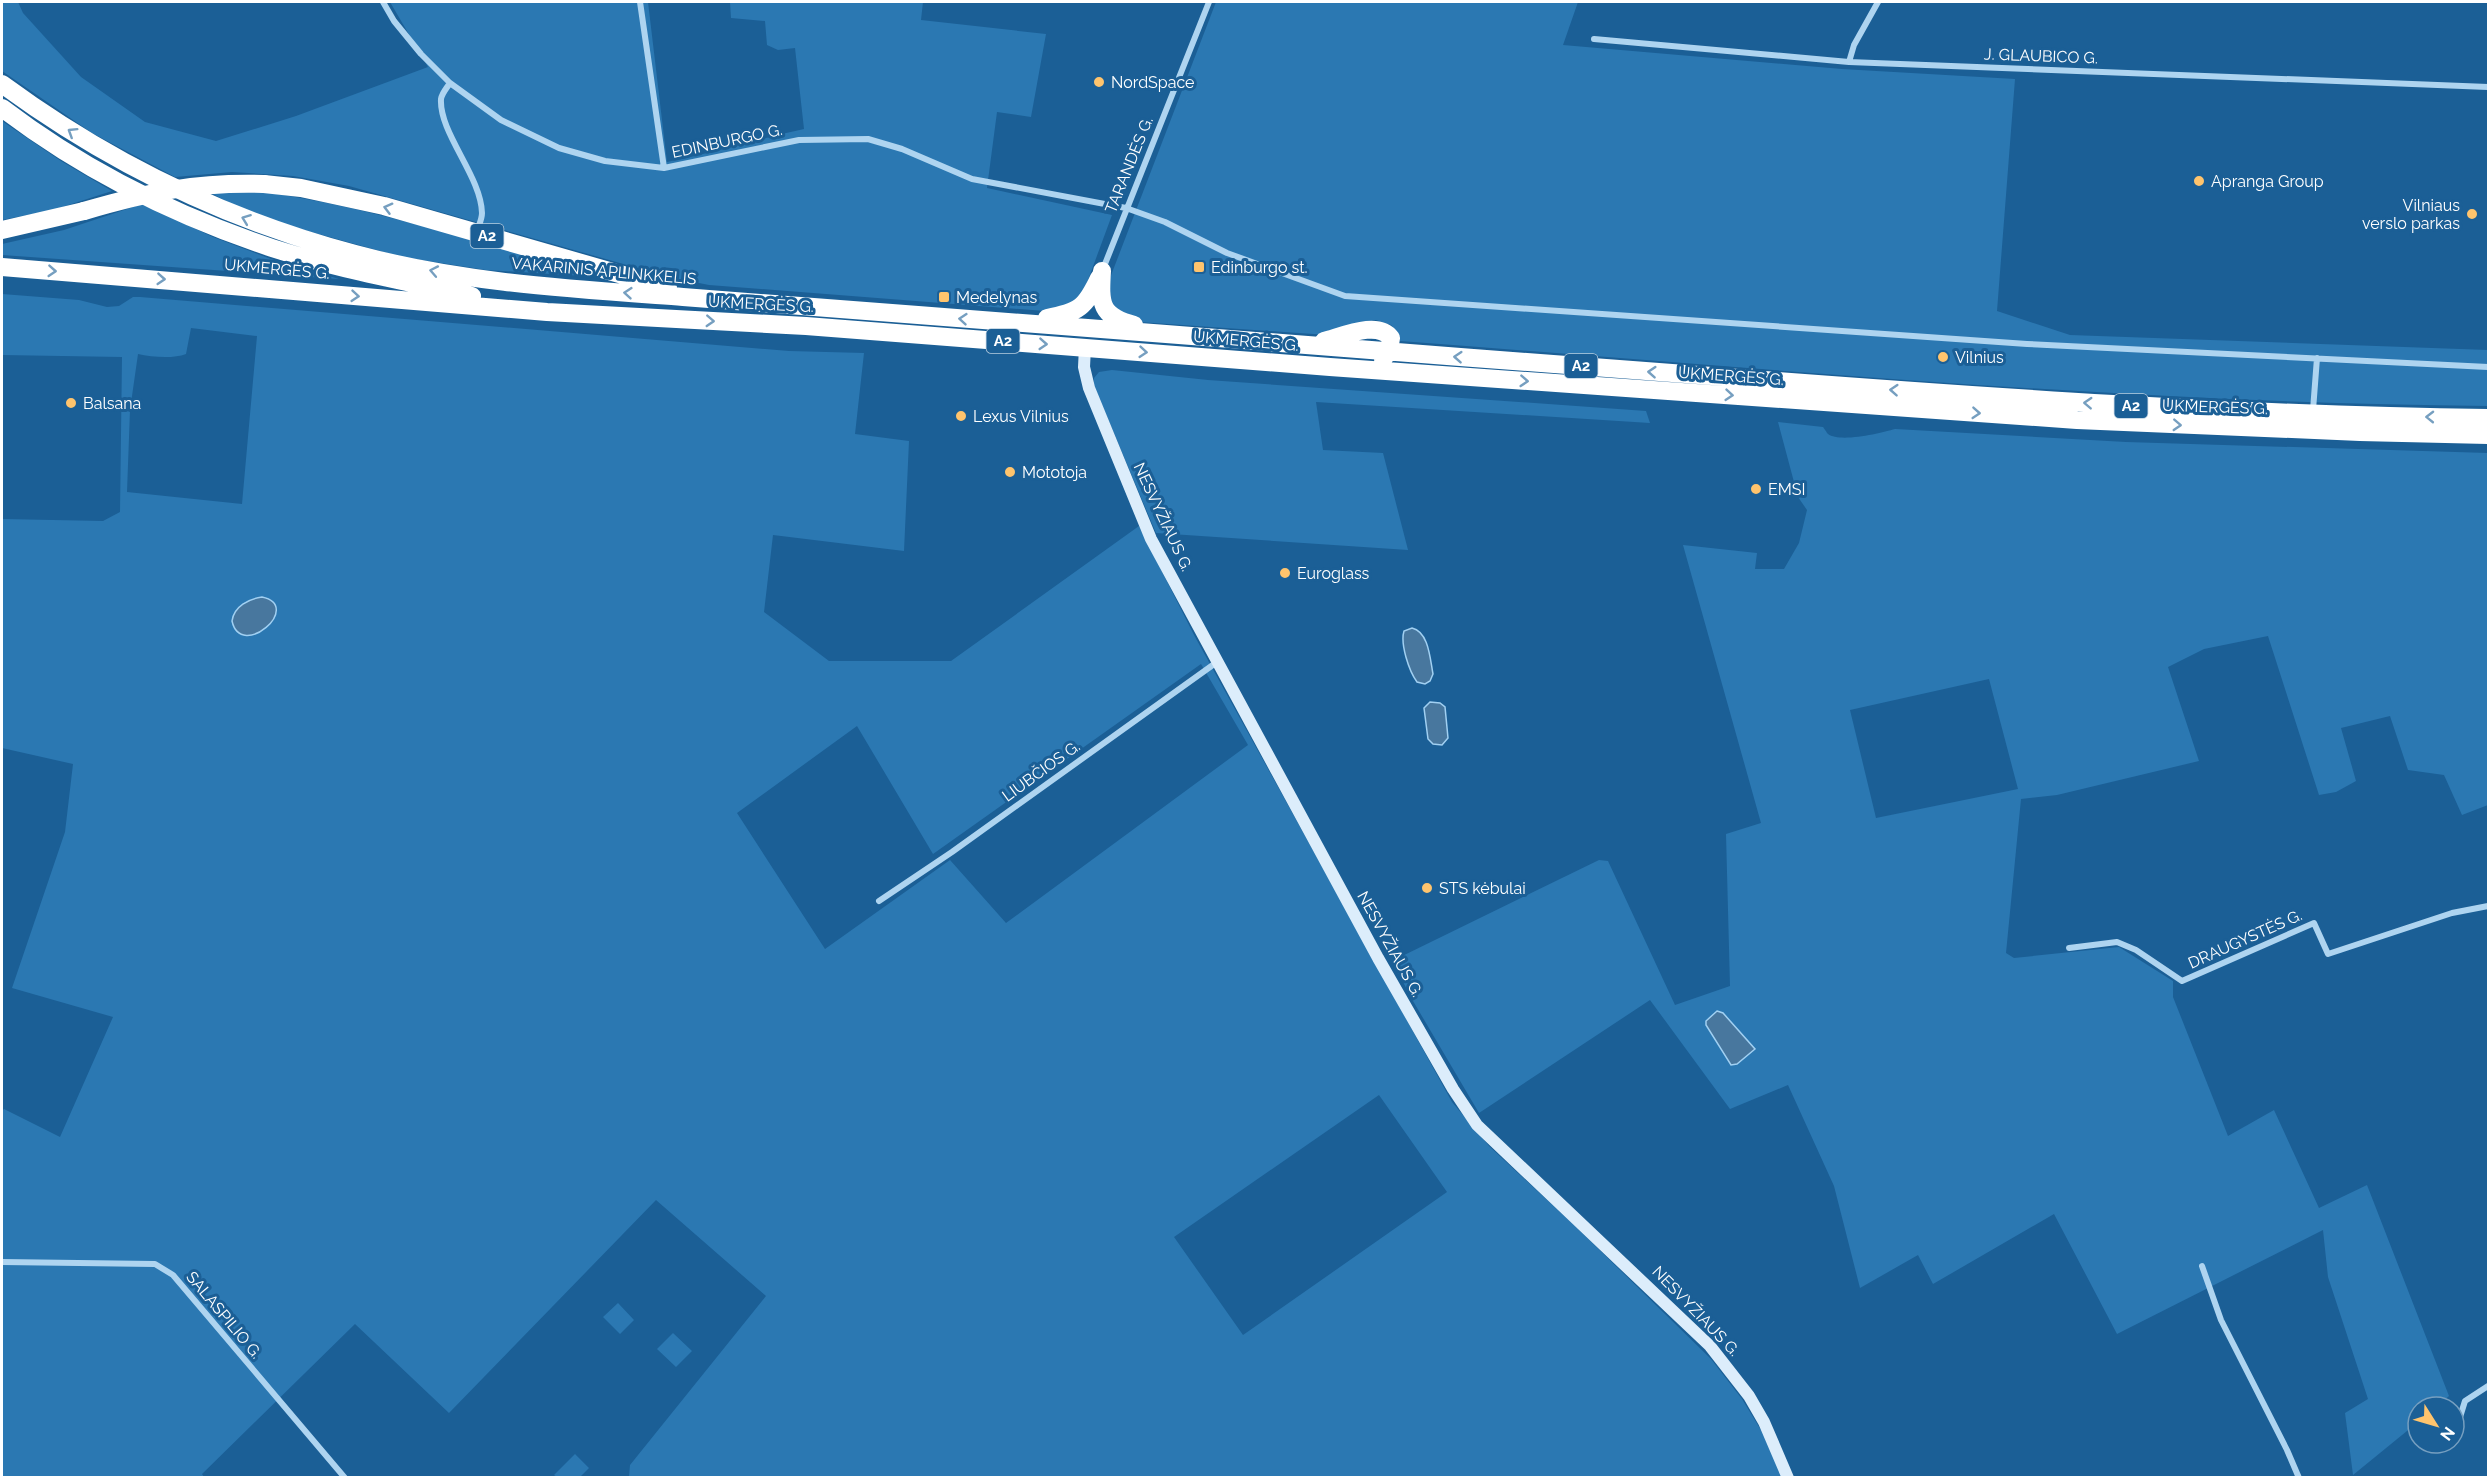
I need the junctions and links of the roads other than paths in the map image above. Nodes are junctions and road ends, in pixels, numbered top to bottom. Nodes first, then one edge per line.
1 (383, 2) edge
2 (640, 2) edge
3 (1209, 2) edge
4 (1878, 2) edge
5 (1594, 39) dead end
6 (1849, 62) junction
7 (2, 84) edge
8 (450, 84) junction
9 (2488, 87) edge
10 (2, 108) edge
11 (664, 168) junction
12 (1126, 208) junction
13 (2, 230) edge
14 (477, 233) junction
15 (2, 267) edge
16 (1102, 271) junction
17 (707, 299) junction
18 (547, 312) junction
19 (1022, 323) junction
20 (1170, 334) junction
21 (1085, 347) junction
22 (1389, 351) junction
23 (2317, 358) junction
24 (1330, 367) junction
25 (2488, 367) edge
26 (2313, 414) junction
27 (2488, 418) edge
28 (2488, 435) edge
29 (1217, 662) junction
30 (879, 901) dead end
31 (2488, 906) edge
32 (2069, 948) dead end
33 (2, 1262) edge
34 (2202, 1266) dead end
35 (2488, 1386) edge
36 (2466, 1400) edge
37 (345, 1478) edge
38 (1788, 1478) edge
39 (2299, 1478) edge

1 - 8 street, EDINBURGO G.
2 - 11 street
3 - 12 street, TARANDĖS G.
4 - 6 street
5 - 6 street, J. GLAUBICO G.
6 - 9 street, J. GLAUBICO G.
17 -> 7 highway, VAKARINIS APLINKKELIS
8 - 11 street, EDINBURGO G.
8 - 14 street
10 - 18 highway
11 - 12 street, EDINBURGO G.
12 - 16 street, TARANDĖS G.
12 - 23 street, EDINBURGO G.
14 -> 13 highway, A2, bridge
14 - 17 highway, A2
15 -> 18 highway, UKMERGĖS G. / A2
16 - 19 highway
16 - 20 highway
19 -> 17 highway, UKMERGĖS G. / A2
18 -> 21 highway, UKMERGĖS G. / A2
19 - 20 highway, UKMERGĖS G. / A2
20 - 22 highway, UKMERGĖS G. / A2
21 -> 24 highway, UKMERGĖS G. / A2
21 - 29 street, NESVYŽIAUS G.
22 - 24 highway
26 -> 22 highway, UKMERGĖS G. / A2
23 - 25 street, EDINBURGO G.
23 - 26 street
24 -> 28 highway, UKMERGĖS G. / A2
27 -> 26 highway, UKMERGĖS G. / A2
29 - 30 street, LIUBČIOS G.
29 - 38 street, NESVYŽIAUS G.
31 - 32 street, DRAUGYSTĖS G.
33 - 37 street, SALASPILIO G.
34 - 39 street
35 - 36 street

